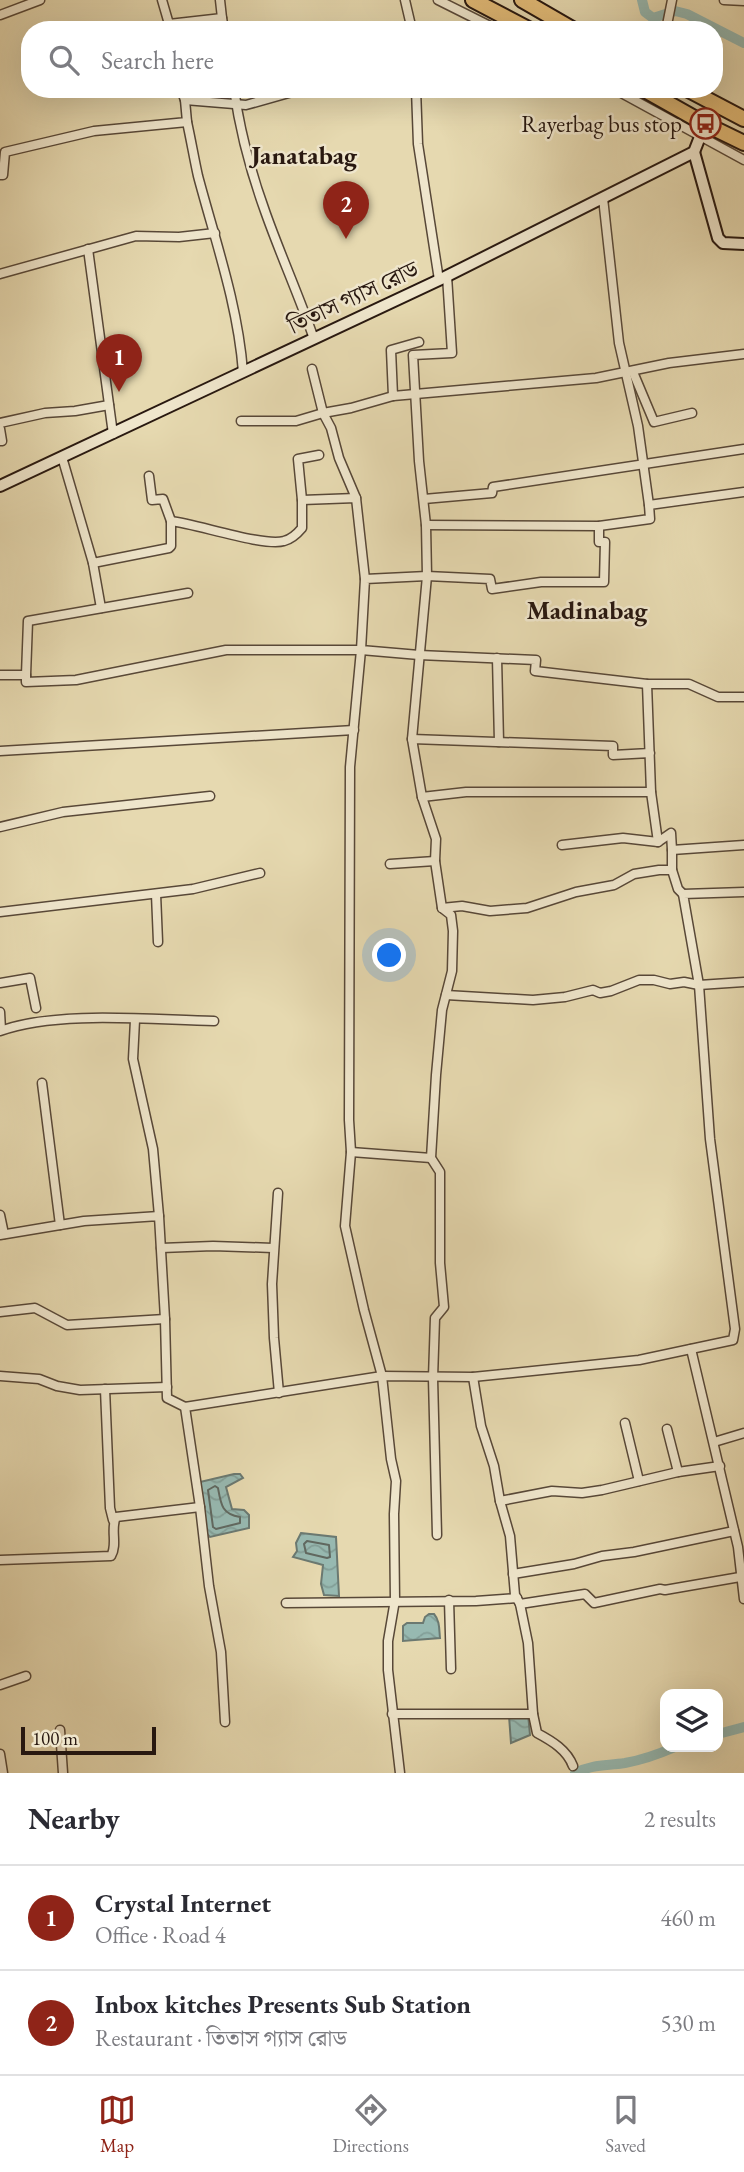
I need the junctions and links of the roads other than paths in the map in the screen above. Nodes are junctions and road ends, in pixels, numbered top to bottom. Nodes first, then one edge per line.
1 (40, 0) edge
2 (162, 0) edge
3 (220, 0) edge
4 (405, 0) edge
5 (438, 0) edge
6 (473, 0) edge
7 (522, 0) edge
8 (672, 0) edge
9 (724, 0) edge
10 (744, 1) edge
11 (0, 15) edge
12 (222, 18) junction
13 (167, 21) edge
14 (204, 21) edge
15 (222, 21) edge
16 (410, 21) edge
17 (480, 21) edge
18 (513, 21) edge
19 (558, 21) edge
20 (668, 21) edge
21 (235, 98) edge
22 (269, 98) edge
23 (416, 98) edge
24 (633, 98) edge
25 (656, 98) edge
26 (704, 98) edge
27 (719, 98) edge
28 (185, 100) joint
29 (236, 104) junction
30 (744, 110) edge
31 (744, 119) edge
32 (187, 122) junction
33 (702, 130) junction
34 (744, 143) edge
35 (694, 152) junction
36 (744, 160) edge
37 (0, 175) edge
38 (603, 198) junction
39 (215, 233) junction
40 (744, 244) edge
41 (88, 249) junction
42 (0, 274) edge
43 (443, 278) junction
44 (314, 339) junction
45 (419, 342) dead end
46 (744, 354) edge
47 (312, 369) dead end
48 (243, 372) junction
49 (630, 372) junction
50 (416, 393) junction
51 (393, 396) junction
52 (109, 405) junction
53 (323, 413) junction
54 (692, 413) dead end
55 (241, 421) dead end
56 (0, 422) edge
57 (0, 429) edge
58 (113, 433) junction
59 (0, 441) edge
60 (744, 449) edge
61 (318, 456) dead end
62 (62, 457) junction
63 (643, 464) junction
64 (149, 476) dead end
65 (0, 485) edge
66 (744, 492) edge
67 (356, 498) junction
68 (424, 499) junction
69 (302, 500) junction
70 (649, 505) junction
71 (171, 521) junction
72 (426, 525) junction
73 (599, 526) junction
74 (93, 563) junction
75 (428, 576) junction
76 (365, 579) junction
77 (188, 593) dead end
78 (101, 608) junction
79 (361, 650) junction
80 (419, 655) junction
81 (498, 658) junction
82 (0, 674) edge
83 (26, 675) junction
84 (647, 684) junction
85 (744, 697) edge
86 (354, 730) junction
87 (412, 739) junction
88 (499, 742) junction
89 (0, 751) edge
90 (650, 753) junction
91 (652, 792) junction
92 (210, 796) dead end
93 (422, 797) junction
94 (0, 827) edge
95 (658, 842) junction
96 (562, 845) dead end
97 (744, 845) edge
98 (672, 850) junction
99 (435, 861) junction
100 (390, 864) dead end
101 (672, 870) junction
102 (260, 873) dead end
103 (744, 892) edge
104 (156, 894) junction
105 (682, 894) junction
106 (442, 908) junction
107 (0, 912) edge
108 (158, 942) dead end
109 (744, 982) edge
110 (0, 983) edge
111 (699, 985) junction
112 (446, 995) junction
113 (36, 1008) dead end
114 (0, 1012) edge
115 (135, 1020) junction
116 (214, 1021) dead end
117 (1, 1031) edge
118 (42, 1083) dead end
119 (351, 1152) junction
120 (431, 1158) junction
121 (278, 1193) dead end
122 (0, 1215) edge
123 (159, 1216) junction
124 (60, 1225) junction
125 (2, 1234) edge
126 (160, 1248) junction
127 (273, 1248) junction
128 (0, 1312) edge
129 (165, 1319) junction
130 (691, 1349) junction
131 (0, 1376) edge
132 (382, 1376) junction
133 (473, 1377) junction
134 (433, 1378) junction
135 (167, 1387) junction
136 (105, 1389) junction
137 (279, 1394) junction
138 (185, 1407) junction
139 (625, 1423) dead end
140 (667, 1429) dead end
141 (744, 1433) edge
142 (714, 1442) junction
143 (720, 1466) junction
144 (678, 1472) junction
145 (639, 1481) junction
146 (500, 1501) junction
147 (200, 1507) junction
148 (113, 1520) junction
149 (734, 1531) junction
150 (437, 1535) dead end
151 (0, 1560) edge
152 (513, 1574) junction
153 (740, 1577) junction
154 (395, 1600) junction
155 (744, 1600) edge
156 (449, 1601) junction
157 (518, 1601) junction
158 (286, 1603) dead end
159 (451, 1670) dead end
160 (26, 1676) dead end
161 (0, 1685) edge
162 (392, 1714) junction
163 (533, 1714) junction
164 (225, 1722) dead end
165 (60, 1730) dead end
166 (0, 1754) edge
167 (573, 1766) dead end
168 (3, 1773) edge
169 (63, 1773) edge
170 (400, 1773) edge

1 - 11 street
2 - 13 street
3 - 12 street
4 - 16 street
5 - 17 street
6 - 18 highway
7 - 19 highway
8 - 20 street
9 - 10 street
12 - 14 street
12 - 15 street
21 - 29 street
22 - 29 street
23 - 43 street
24 - 33 street
25 - 33 highway
26 - 31 highway
27 - 30 highway
28 - 29 street
28 - 32 street
29 - 44 street
32 - 37 street
32 - 39 street
33 - 34 highway
33 - 35 street
33 - 36 street
35 - 38 street, তিতাস গ্যাস রোড
35 - 40 street
38 - 43 street, তিতাস গ্যাস রোড
38 - 49 street
39 - 41 street
39 - 48 street
41 - 42 street
41 - 52 street
43 - 44 street, তিতাস গ্যাস রোড
43 - 50 street
44 - 48 street, তিতাস গ্যাস রোড
45 - 51 street
46 - 49 street
47 - 53 street
48 - 58 street, তিতাস গ্যাস রোড
49 - 50 street
49 - 54 street
49 - 63 street
50 - 51 street
50 - 68 street
51 - 53 street
52 - 56 street
52 - 58 street
53 - 55 street
53 - 67 street
57 - 59 street
58 - 62 street, তিতাস গ্যাস রোড
60 - 63 street
61 - 69 street
62 - 65 street, তিতাস গ্যাস রোড
62 - 74 street
63 - 68 street
63 - 70 street
64 - 71 street
66 - 70 street
67 - 69 street
67 - 76 street
68 - 72 street
69 - 71 street
70 - 73 street
71 - 74 street
72 - 73 street
72 - 75 street
73 - 75 street
74 - 78 street
75 - 76 street
75 - 80 street
76 - 79 street
77 - 78 street
78 - 83 street
79 - 80 street
79 - 83 street
79 - 86 street
80 - 81 street
80 - 87 street
81 - 84 street
81 - 88 street
82 - 83 street
84 - 85 street
84 - 90 street
86 - 89 street
86 - 119 street
87 - 88 street
87 - 93 street
88 - 90 street
90 - 91 street
91 - 93 street
91 - 95 street
92 - 94 street
93 - 99 street
95 - 96 street
95 - 98 street
97 - 98 street
98 - 101 street
99 - 100 street
99 - 106 street
101 - 105 street
101 - 106 street
102 - 104 street
103 - 105 street
104 - 107 street
104 - 108 street
105 - 111 street
106 - 112 street
109 - 111 street
110 - 113 street
111 - 112 street
111 - 130 street
112 - 120 street
114 - 117 street
115 - 116 street
115 - 117 street
115 - 123 street
118 - 124 street
119 - 120 street
119 - 132 street
120 - 134 street
121 - 127 street
122 - 125 street
123 - 124 street
123 - 126 street
124 - 125 street
126 - 127 street
126 - 129 street
127 - 137 street
128 - 129 street
129 - 135 street
130 - 133 street
130 - 142 street
131 - 136 street
132 - 134 street
132 - 137 street
132 - 154 street
133 - 134 street
133 - 146 street
134 - 150 street
135 - 136 street
135 - 138 street
136 - 148 street
137 - 138 street
138 - 147 street
139 - 145 street
140 - 144 street
141 - 142 street
142 - 143 street
143 - 144 street
143 - 149 street
144 - 145 street
145 - 146 street
146 - 152 street
147 - 148 street
147 - 164 street
148 - 151 street
149 - 152 street
149 - 153 street
152 - 157 street
153 - 155 street
153 - 157 street
154 - 156 street
154 - 158 street
154 - 162 street
156 - 157 street
156 - 159 street
157 - 163 street
160 - 161 street
162 - 163 street
162 - 170 street
163 - 167 street
165 - 169 street
166 - 168 street

